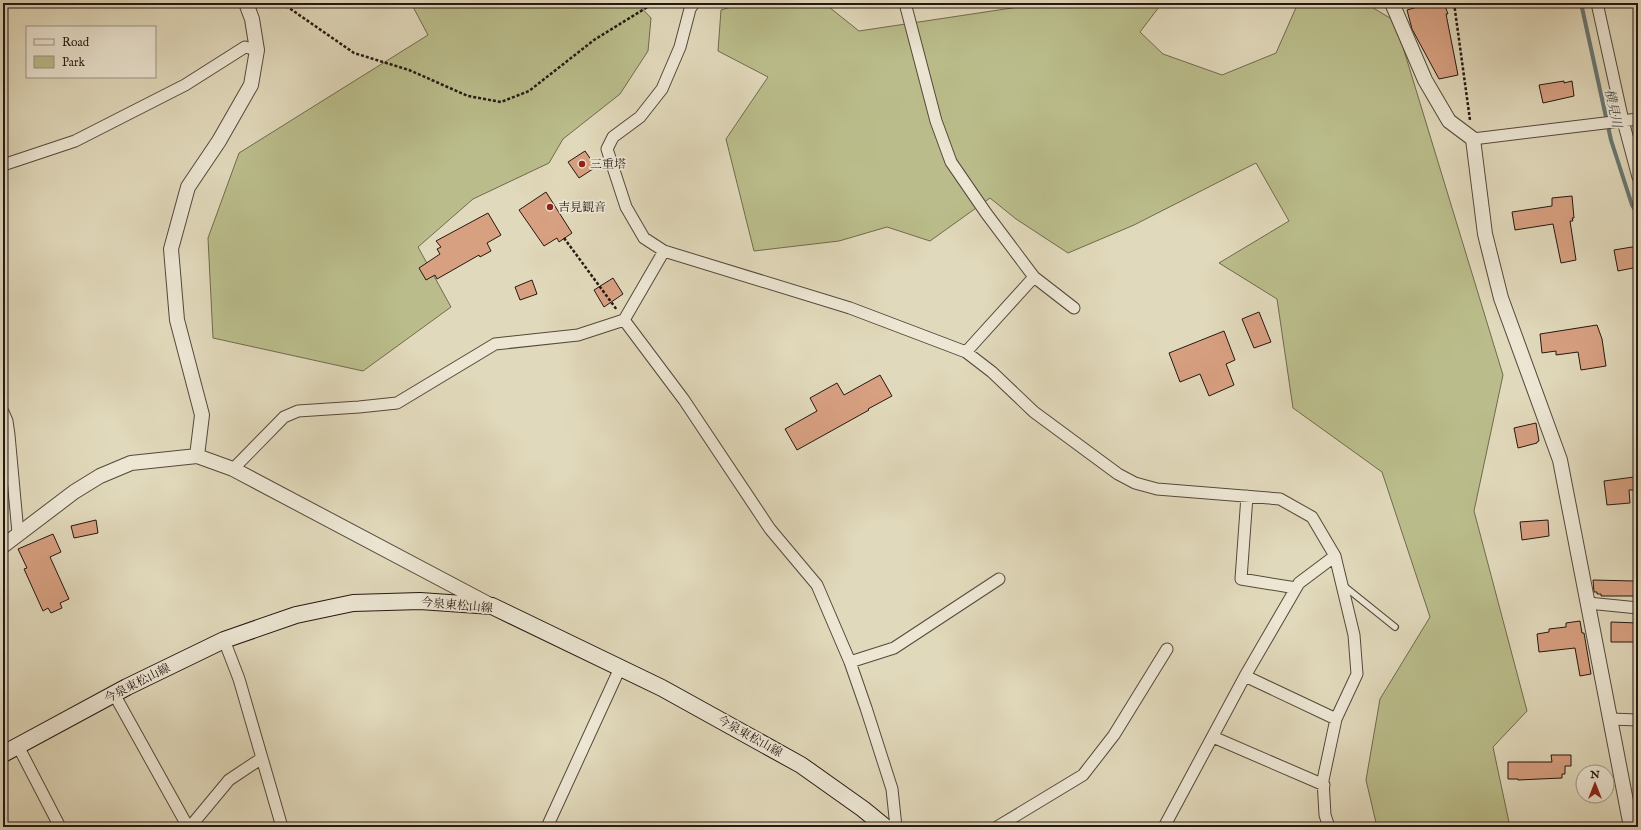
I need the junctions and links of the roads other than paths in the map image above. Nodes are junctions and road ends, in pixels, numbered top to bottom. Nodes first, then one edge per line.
1 (246, 3) edge
2 (694, 3) edge
3 (905, 3) edge
4 (1392, 3) edge
5 (1597, 3) edge
6 (257, 50) junction
7 (1638, 119) edge
8 (1623, 121) junction
9 (1473, 139) junction
10 (3, 165) edge
11 (1638, 177) edge
12 (664, 251) junction
13 (1034, 277) junction
14 (1074, 308) dead end
15 (624, 320) junction
16 (966, 352) junction
17 (3, 412) edge
18 (197, 456) junction
19 (233, 470) junction
20 (1247, 496) junction
21 (18, 533) junction
22 (3, 546) edge
23 (1336, 556) junction
24 (999, 579) dead end
25 (1342, 585) junction
26 (1296, 588) junction
27 (1588, 603) junction
28 (492, 606) junction
29 (1638, 608) edge
30 (1394, 627) dead end
31 (224, 640) junction
32 (1167, 649) dead end
33 (850, 662) junction
34 (620, 668) junction
35 (1245, 676) junction
36 (114, 694) junction
37 (1336, 719) junction
38 (1610, 719) junction
39 (1638, 720) edge
40 (1213, 737) junction
41 (18, 746) junction
42 (3, 754) edge
43 (262, 758) junction
44 (1324, 785) junction
45 (60, 827) edge
46 (189, 827) edge
47 (282, 827) edge
48 (548, 827) edge
49 (885, 827) edge
50 (896, 827) edge
51 (996, 827) edge
52 (1164, 827) edge
53 (1329, 827) edge
54 (1631, 827) edge

1 - 6 street
2 - 12 street
3 - 13 street
4 - 9 street
5 - 8 street
6 - 10 street
6 - 18 street
7 - 8 street
8 - 9 street
8 - 11 street
9 - 27 street
12 - 15 street
12 - 16 street
13 - 14 street
13 - 16 street
15 - 19 street
15 - 33 street
16 - 20 street
17 - 21 street
18 - 19 street
18 - 21 street
19 - 28 street
20 - 23 street
20 - 26 street
21 - 22 street
23 - 25 street
23 - 26 street
24 - 33 street
25 - 30 lane
25 - 37 street
26 - 35 street
27 - 29 street
27 - 38 street
28 - 31 main road, 今泉東松山線
28 - 34 main road, 今泉東松山線
31 - 36 main road, 今泉東松山線
31 - 43 street
32 - 51 street
33 - 50 street
34 - 48 street
34 - 49 main road, 今泉東松山線
35 - 37 street
35 - 40 street
36 - 41 main road, 今泉東松山線
36 - 46 street
37 - 44 street
38 - 39 street
38 - 54 street
40 - 44 street
40 - 52 street
41 - 42 main road, 今泉東松山線
41 - 45 street
43 - 46 street
43 - 47 street
44 - 53 street

